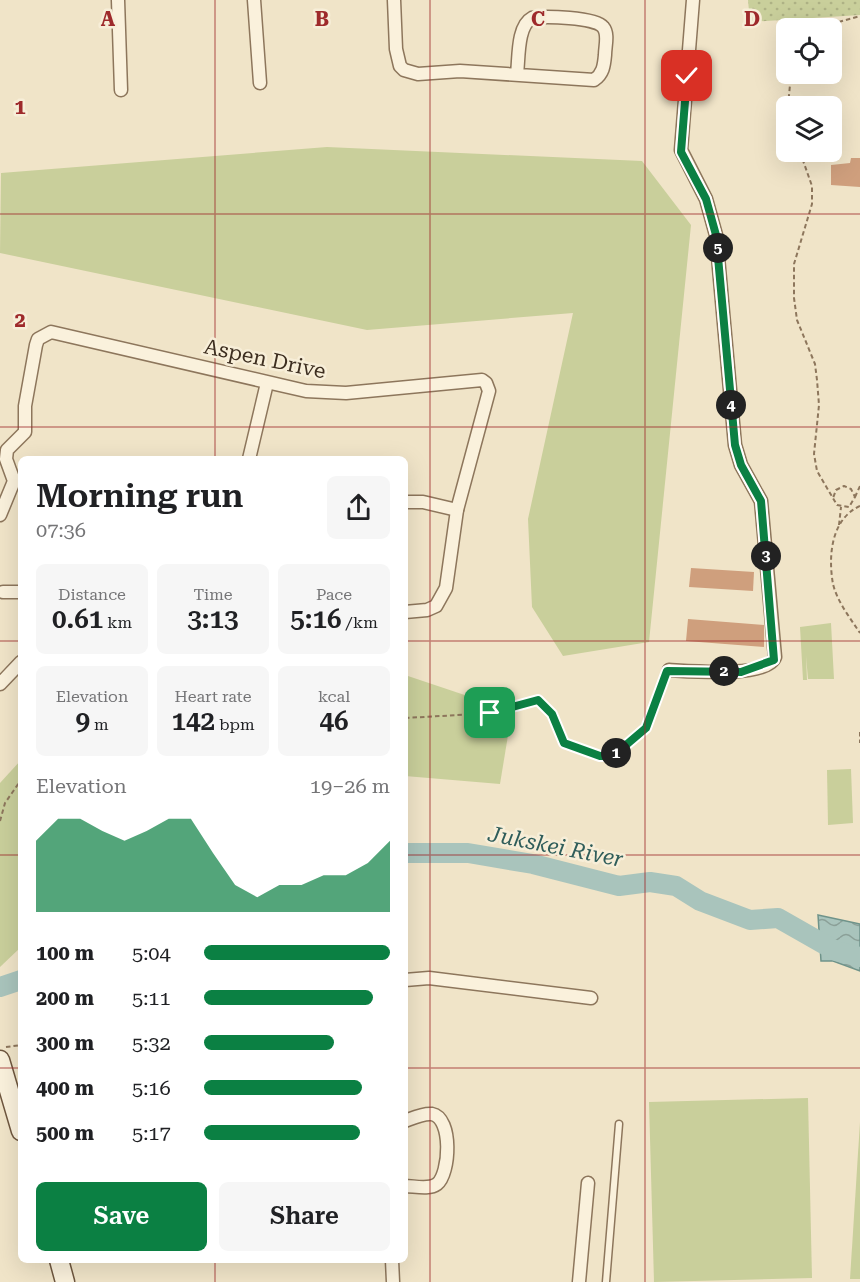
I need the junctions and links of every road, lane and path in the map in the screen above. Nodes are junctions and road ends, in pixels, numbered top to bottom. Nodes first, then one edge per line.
1 (118, 0) edge
2 (254, 0) edge
3 (394, 0) edge
4 (693, 0) edge
5 (860, 16) edge
6 (842, 21) edge
7 (518, 74) junction
8 (260, 83) dead end
9 (122, 90) dead end
10 (804, 162) edge
11 (267, 383) junction
12 (250, 456) edge
13 (860, 486) edge
14 (855, 496) junction
15 (833, 498) junction
16 (408, 502) edge
17 (860, 506) edge
18 (841, 507) junction
19 (457, 510) junction
20 (0, 515) edge
21 (839, 525) junction
22 (1, 591) edge
23 (18, 592) edge
24 (408, 612) edge
25 (860, 633) edge
26 (18, 665) edge
27 (669, 670) joint
28 (0, 684) edge
29 (408, 718) edge
30 (860, 732) edge
31 (860, 742) edge
32 (18, 784) edge
33 (0, 821) edge
34 (408, 980) edge
35 (591, 998) dead end
36 (18, 1046) edge
37 (0, 1049) edge
38 (0, 1060) edge
39 (408, 1120) edge
40 (18, 1121) edge
41 (619, 1124) dead end
42 (588, 1183) dead end
43 (408, 1186) edge
44 (60, 1263) edge
45 (392, 1263) edge
46 (65, 1282) edge
47 (393, 1282) edge
48 (579, 1282) edge
49 (606, 1282) edge

1 - 9 street
2 - 8 street
3 - 7 street
4 - 27 street
5 - 6 path
7 - 7 street
10 - 15 path
11 - 12 street
11 - 19 street, Aspen Drive
11 - 20 street, Aspen Drive
13 - 14 path
14 - 15 path
14 - 18 path
15 - 18 path
16 - 19 street
17 - 21 path
18 - 21 path
19 - 24 street, Aspen Drive
21 - 25 path
22 - 23 street
26 - 28 street
27 - 29 path
30 - 31 path
32 - 33 path
34 - 35 street
36 - 37 path
38 - 40 street
39 - 43 street
41 - 49 lane
42 - 48 street
44 - 46 street
45 - 47 street

